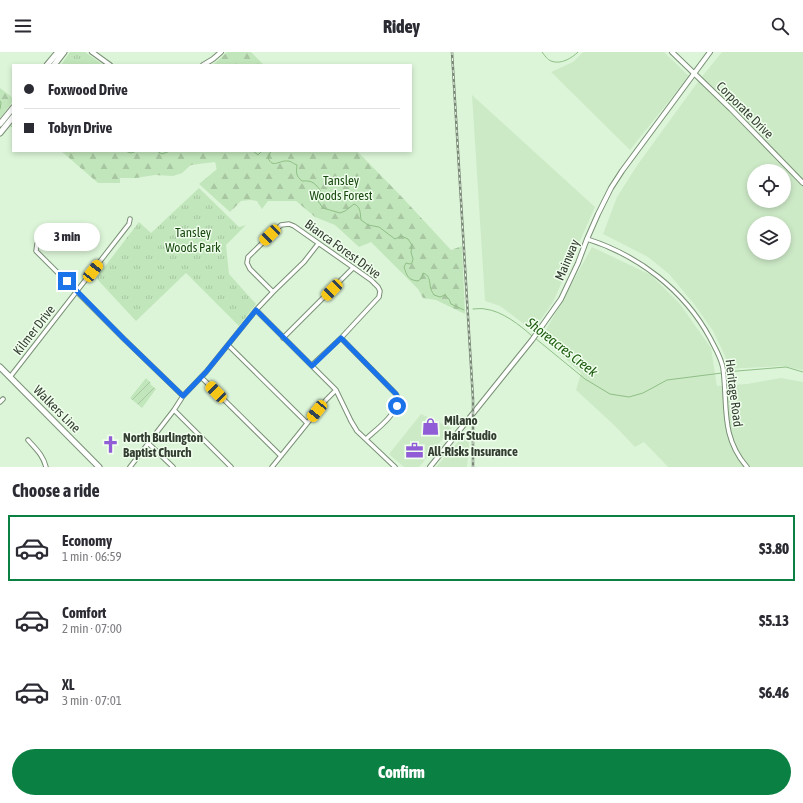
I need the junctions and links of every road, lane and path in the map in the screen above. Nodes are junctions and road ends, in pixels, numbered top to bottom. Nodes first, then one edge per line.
1 (58, 52) edge
2 (64, 52) edge
3 (92, 52) edge
4 (221, 52) edge
5 (672, 52) edge
6 (710, 52) edge
7 (48, 64) edge
8 (55, 64) edge
9 (109, 64) edge
10 (205, 64) edge
11 (694, 74) junction
12 (11, 117) edge
13 (1, 128) edge
14 (803, 182) edge
15 (130, 219) dead end
16 (587, 239) junction
17 (37, 244) dead end
18 (318, 244) junction
19 (353, 268) junction
20 (77, 291) junction
21 (273, 292) junction
22 (256, 310) junction
23 (284, 338) junction
24 (341, 338) junction
25 (228, 344) junction
26 (312, 366) junction
27 (0, 367) edge
28 (10, 377) junction
29 (201, 377) junction
30 (336, 390) junction
31 (183, 396) junction
32 (174, 410) junction
33 (307, 423) junction
34 (28, 440) dead end
35 (366, 440) junction
36 (148, 443) junction
37 (281, 456) junction
38 (46, 467) edge
39 (99, 467) edge
40 (130, 467) edge
41 (173, 467) edge
42 (231, 467) edge
43 (272, 467) edge
44 (395, 467) edge
45 (430, 467) edge
46 (747, 467) edge

1 - 7 main road
2 - 8 main road
3 - 9 street
4 - 10 street
5 - 11 street, Corporate Drive
6 - 11 street, Mainway
11 - 14 street, Corporate Drive
11 - 16 street, Mainway
12 - 13 main road
15 - 20 street, Kilmer Drive
16 - 45 street, Mainway
16 - 46 street, Heritage Road
17 - 20 street
18 - 19 street, Bianca Forest Drive
18 - 21 street
18 - 21 street, Bianca Forest Drive
19 - 23 street
19 - 24 street, Bianca Forest Drive
20 - 28 street, Kilmer Drive
20 - 31 street
21 - 22 street
22 - 23 street
22 - 25 street
23 - 26 street
24 - 26 street, Bianca Forest Drive
24 - 35 street
25 - 29 street
25 - 33 street
26 - 30 street
27 - 28 main road, Walkers Line
28 - 39 main road, Walkers Line
29 - 31 street
29 - 37 street
30 - 33 street
30 - 35 street
31 - 32 street
32 - 36 street
32 - 42 street
33 - 37 street
34 - 38 street
35 - 44 street
36 - 40 street
36 - 41 street
37 - 43 street

